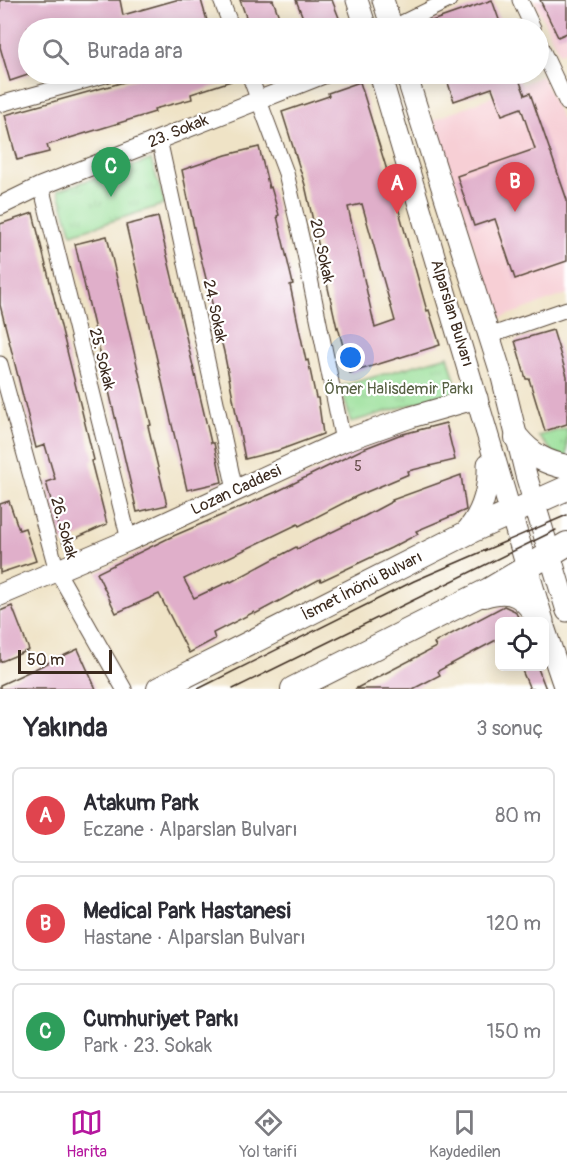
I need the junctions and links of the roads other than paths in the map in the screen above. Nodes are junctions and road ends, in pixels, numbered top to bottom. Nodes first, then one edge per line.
1 (221, 0) edge
2 (357, 0) edge
3 (383, 0) edge
4 (449, 0) edge
5 (520, 0) edge
6 (228, 18) edge
7 (363, 18) edge
8 (389, 18) edge
9 (412, 18) edge
10 (528, 18) edge
11 (549, 65) edge
12 (73, 84) edge
13 (253, 84) edge
14 (300, 84) edge
15 (383, 84) edge
16 (409, 84) edge
17 (259, 100) junction
18 (567, 103) edge
19 (0, 104) edge
20 (159, 139) junction
21 (40, 186) junction
22 (0, 206) edge
23 (567, 309) edge
24 (489, 336) junction
25 (0, 364) edge
26 (477, 398) junction
27 (517, 438) junction
28 (488, 439) junction
29 (343, 441) junction
30 (567, 467) edge
31 (567, 488) edge
32 (235, 490) junction
33 (535, 501) junction
34 (509, 513) junction
35 (462, 536) junction
36 (129, 540) junction
37 (559, 550) edge
38 (526, 567) junction
39 (57, 571) junction
40 (0, 595) edge
41 (470, 599) junction
42 (567, 611) edge
43 (539, 617) edge
44 (541, 617) edge
45 (549, 642) edge
46 (124, 689) edge
47 (159, 689) edge
48 (293, 689) edge
49 (565, 689) edge

1 - 6 street
2 - 7 main road
3 - 8 main road
4 - 9 street
5 - 10 street
11 - 18 street
12 - 19 street
13 - 17 street, 20. Sokak
14 - 17 street, 23. Sokak
15 - 26 main road, Alparslan Bulvarı
16 - 24 main road, Alparslan Bulvarı
17 - 20 street, 23. Sokak
17 - 29 street, 20. Sokak
20 - 21 street, 23. Sokak
20 - 32 street, 24. Sokak
21 - 22 street, 23. Sokak
21 - 36 street, 25. Sokak
23 - 24 street
24 - 27 main road, Alparslan Bulvarı
25 - 39 street, 26. Sokak
26 - 28 main road, Alparslan Bulvarı
26 - 29 main road, Lozan Caddesi
27 - 30 main road
27 - 33 main road, Alparslan Bulvarı
28 - 34 main road, Alparslan Bulvarı
28 - 35 main road
29 - 32 main road, Lozan Caddesi
31 - 33 main road, İsmet İnönü Bulvarı
32 - 36 main road, Lozan Caddesi
33 - 34 main road, İsmet İnönü Bulvarı
33 - 37 main road, Alparslan Bulvarı
34 - 35 main road, İsmet İnönü Bulvarı
34 - 38 main road, Alparslan Bulvarı
35 - 47 main road, İsmet İnönü Bulvarı
36 - 39 main road, Lozan Caddesi
37 - 38 main road
37 - 42 main road, Alparslan Bulvarı
38 - 41 main road
38 - 44 main road, Alparslan Bulvarı
39 - 40 main road, Lozan Caddesi
39 - 46 street, 26. Sokak
41 - 43 main road
41 - 48 main road
45 - 49 main road

